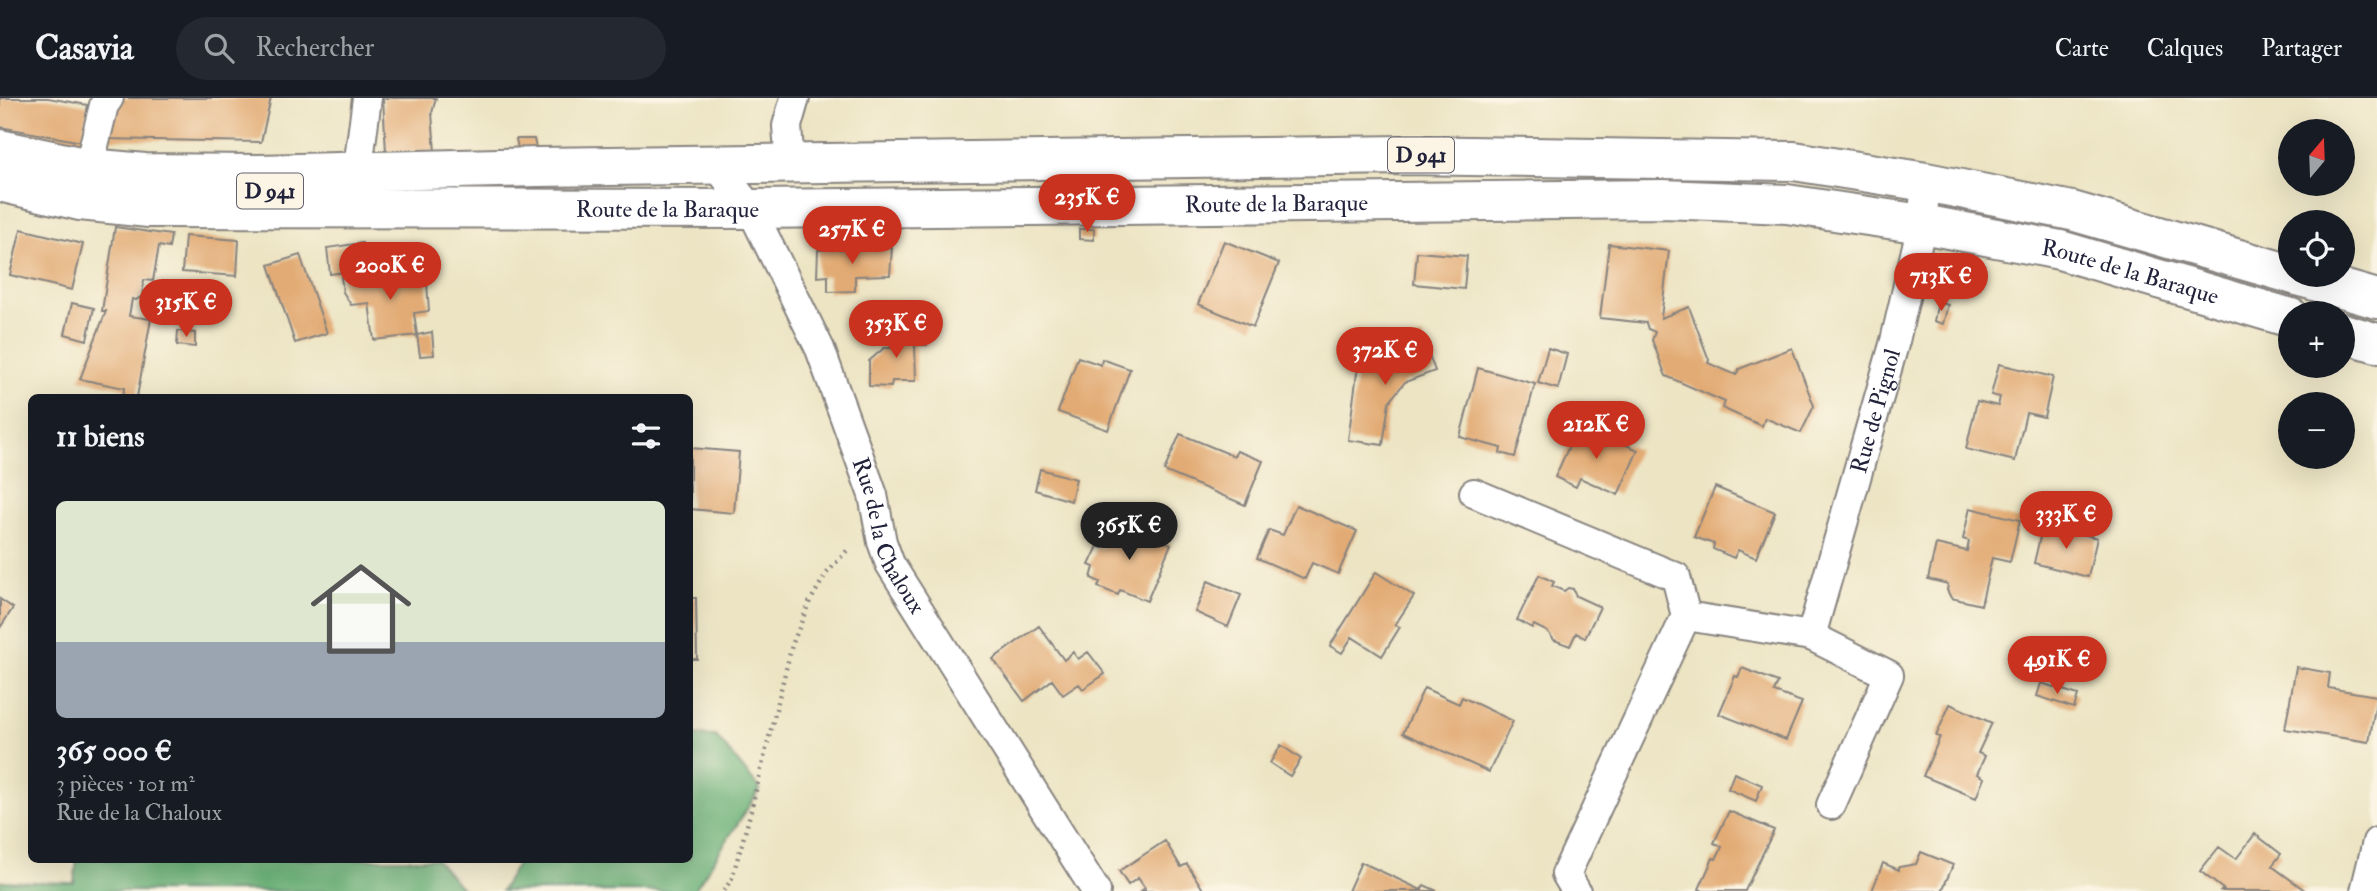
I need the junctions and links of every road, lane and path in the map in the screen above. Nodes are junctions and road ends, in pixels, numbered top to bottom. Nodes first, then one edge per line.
1 (109, 98) edge
2 (368, 98) edge
3 (794, 98) edge
4 (0, 149) edge
5 (715, 164) junction
6 (790, 165) junction
7 (0, 167) edge
8 (1926, 181) junction
9 (0, 182) edge
10 (84, 185) junction
11 (358, 190) junction
12 (751, 209) junction
13 (1922, 224) junction
14 (2278, 270) edge
15 (2336, 287) edge
16 (2377, 299) edge
17 (2278, 313) edge
18 (2355, 337) edge
19 (2377, 343) edge
20 (1474, 493) dead end
21 (877, 518) junction
22 (1686, 616) junction
23 (1811, 636) junction
24 (1831, 806) dead end
25 (2377, 842) edge
26 (724, 891) edge
27 (1096, 891) edge
28 (1576, 891) edge
29 (2365, 891) edge

1 - 10 street
2 - 11 street
3 - 6 street
4 - 10 main road, D 941
5 - 6 main road, Route de la Baraque / D 941
5 - 11 main road, Route de la Baraque / D 941
5 - 12 street, Rue de la Chaloux
6 - 8 main road, Route de la Baraque / D 941
7 - 10 main road, Route de la Baraque / D 941
8 - 13 street, Rue de Pignol
8 - 14 main road, Route de la Baraque / D 941
9 - 10 main road, Route de la Baraque / D 941
10 - 11 main road, Route de la Baraque / D 941
11 - 12 main road, Route de la Baraque / D 941
12 - 13 main road, Route de la Baraque / D 941
12 - 21 street, Rue de la Chaloux
13 - 17 main road, Route de la Baraque / D 941
13 - 23 street, Rue de Pignol
15 - 16 main road, Route de la Baraque / D 941
18 - 19 main road
20 - 22 street
21 - 26 path
21 - 27 street, Rue de la Chaloux
22 - 23 street
22 - 28 street
23 - 24 street
25 - 29 street

